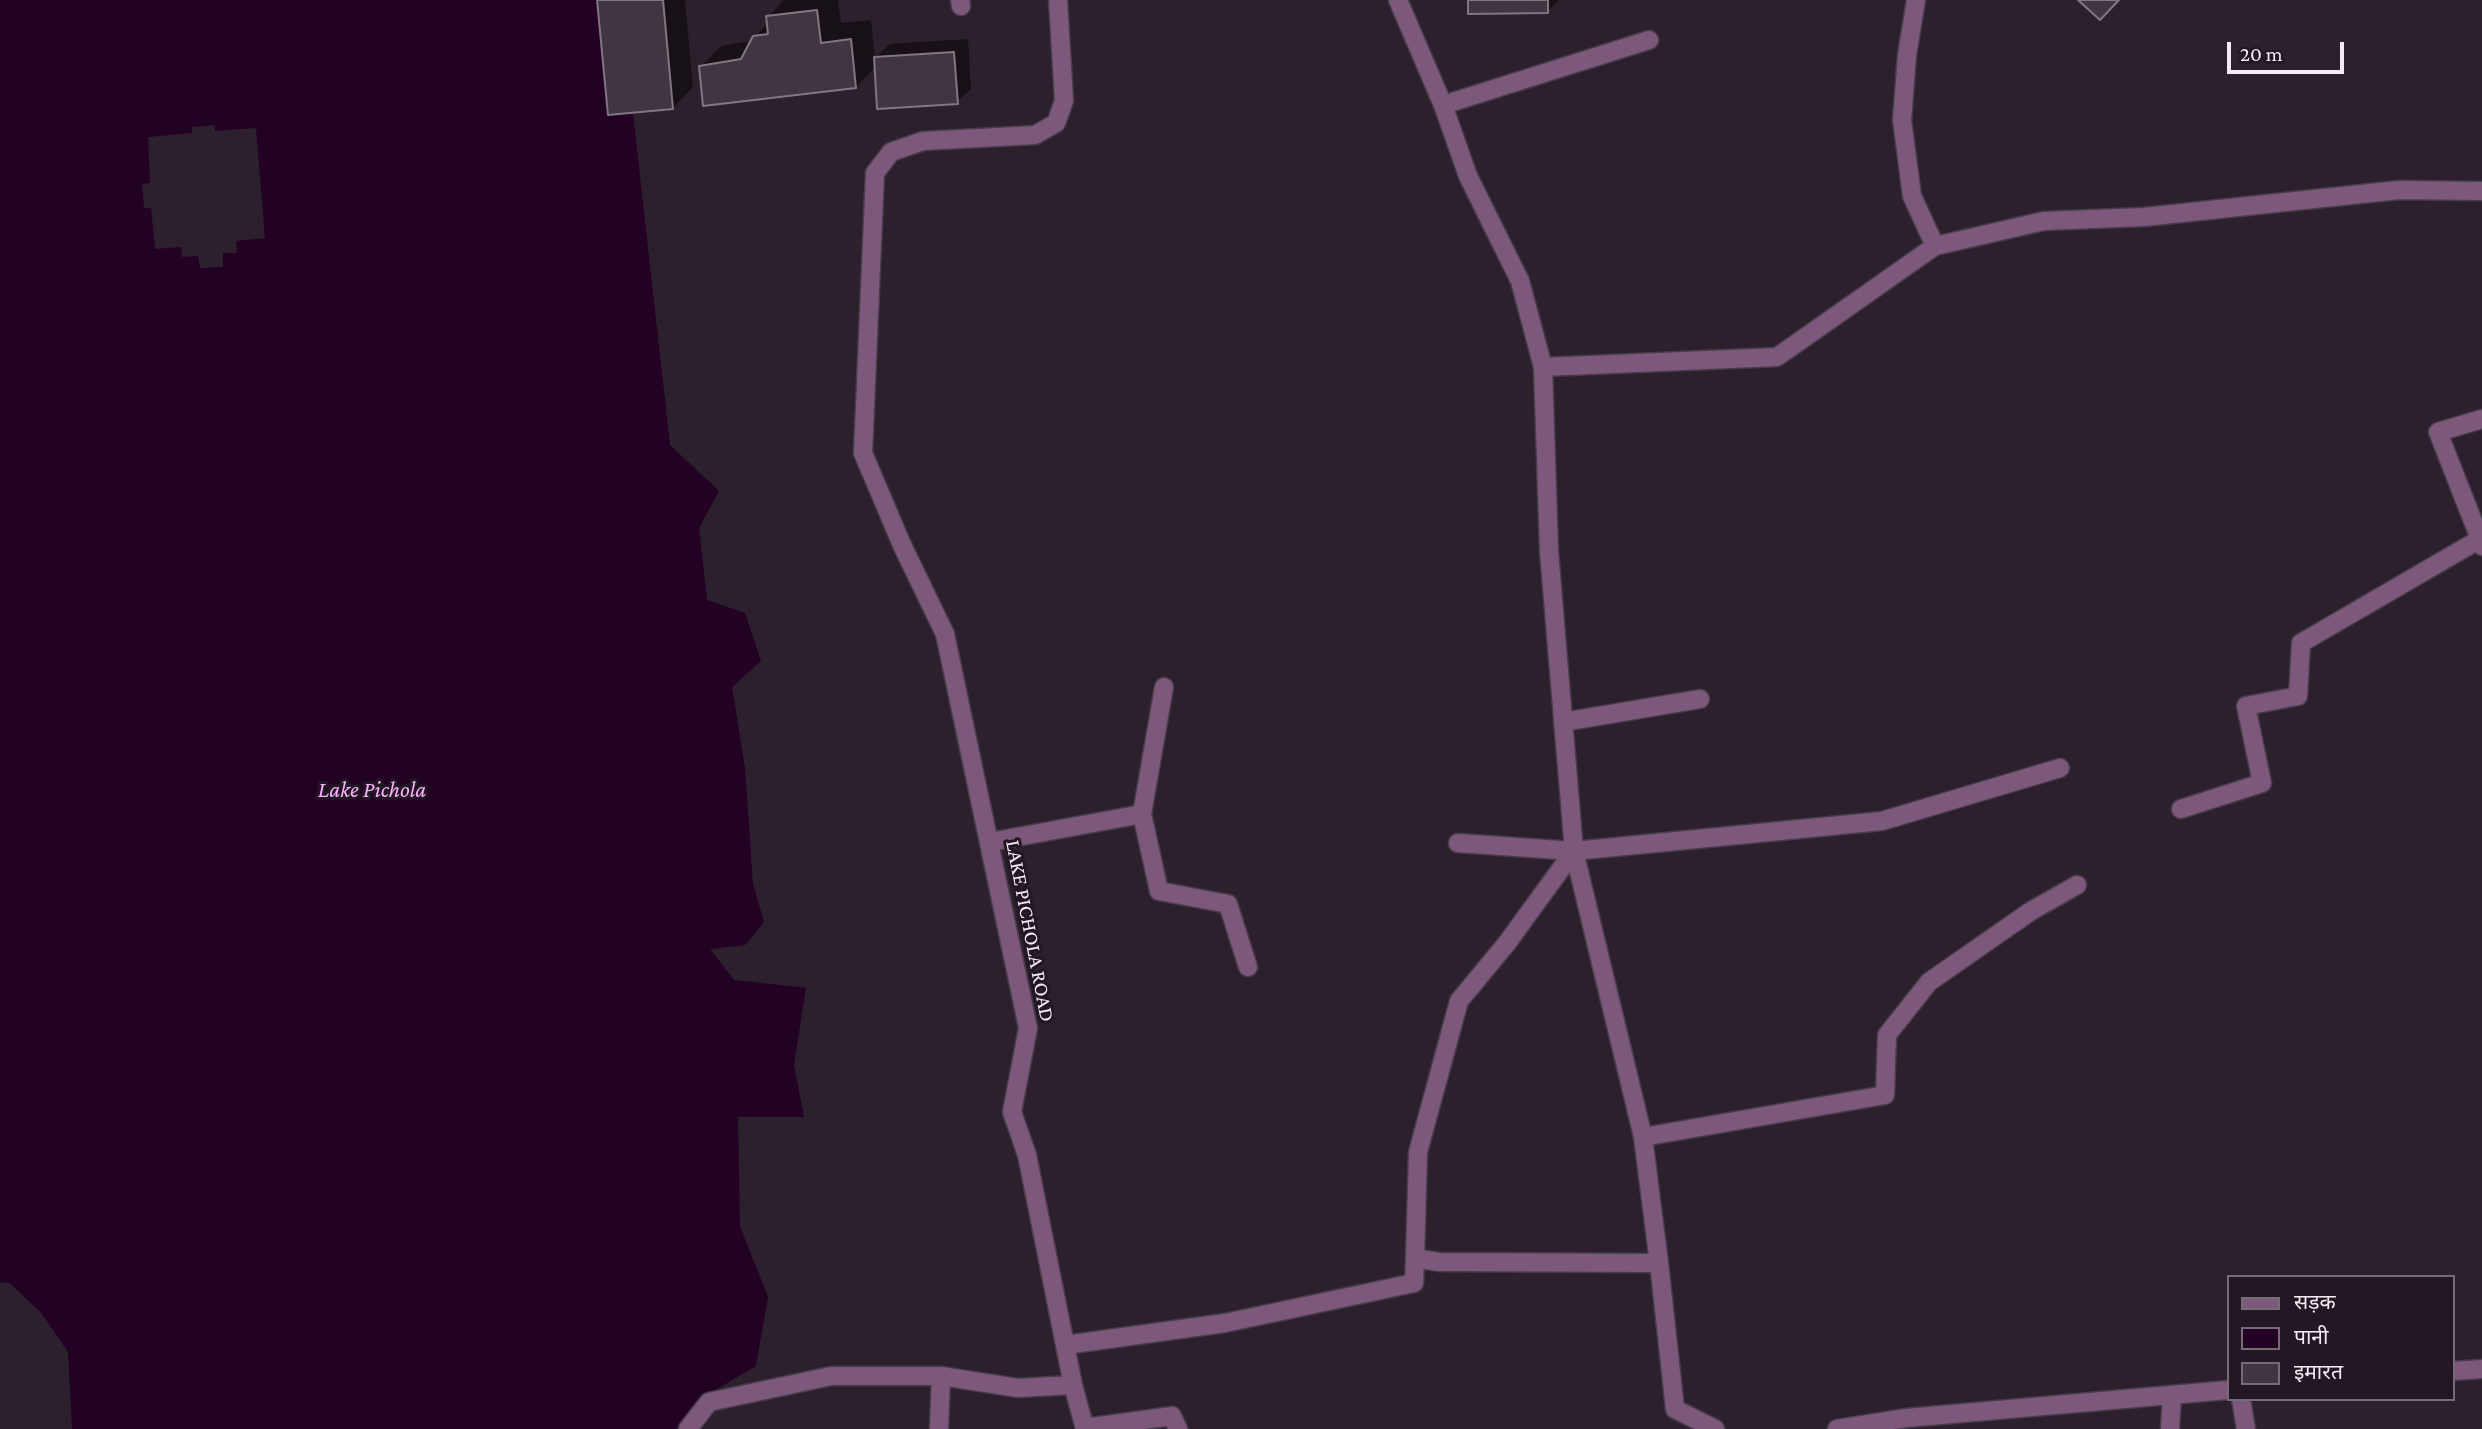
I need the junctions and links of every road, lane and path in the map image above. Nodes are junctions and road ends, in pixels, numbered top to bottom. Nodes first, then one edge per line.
1 (1058, 0) edge
2 (1398, 0) edge
3 (1916, 0) edge
4 (1648, 40) dead end
5 (1443, 105) junction
6 (2482, 191) edge
7 (1935, 246) junction
8 (1543, 367) junction
9 (2482, 419) edge
10 (2481, 543) edge
11 (1164, 687) dead end
12 (1700, 699) dead end
13 (1563, 722) junction
14 (2060, 768) dead end
15 (2180, 809) dead end
16 (1142, 814) junction
17 (990, 842) junction
18 (1458, 843) dead end
19 (1574, 851) junction
20 (2077, 885) dead end
21 (1248, 967) dead end
22 (1643, 1137) junction
23 (1415, 1258) junction
24 (1659, 1263) junction
25 (1065, 1345) junction
26 (2482, 1369) edge
27 (2454, 1371) edge
28 (941, 1376) junction
29 (1073, 1385) junction
30 (2226, 1390) edge
31 (2172, 1395) junction
32 (2241, 1401) edge
33 (1085, 1428) edge
34 (688, 1429) edge
35 (939, 1429) edge
36 (1178, 1429) edge
37 (1715, 1429) edge
38 (1837, 1429) edge
39 (2170, 1429) edge
40 (2246, 1429) edge

1 - 17 street, LAKE PICHOLA ROAD
2 - 5 street
3 - 7 street
4 - 5 street
5 - 8 street
6 - 7 street
7 - 8 street
8 - 13 street
9 - 10 street
10 - 15 street
11 - 16 street
12 - 13 street
13 - 19 street
14 - 19 street
16 - 17 street
16 - 21 street
17 - 25 street, LAKE PICHOLA ROAD
18 - 19 street
19 - 22 street
19 - 23 street
20 - 22 street
22 - 24 street
23 - 24 street
23 - 25 street
24 - 37 street
25 - 29 street, LAKE PICHOLA ROAD
26 - 27 street
28 - 29 street
28 - 34 street
28 - 35 street
29 - 33 street, LAKE PICHOLA ROAD
30 - 31 street
31 - 38 street
31 - 39 street
32 - 40 street
33 - 36 street

